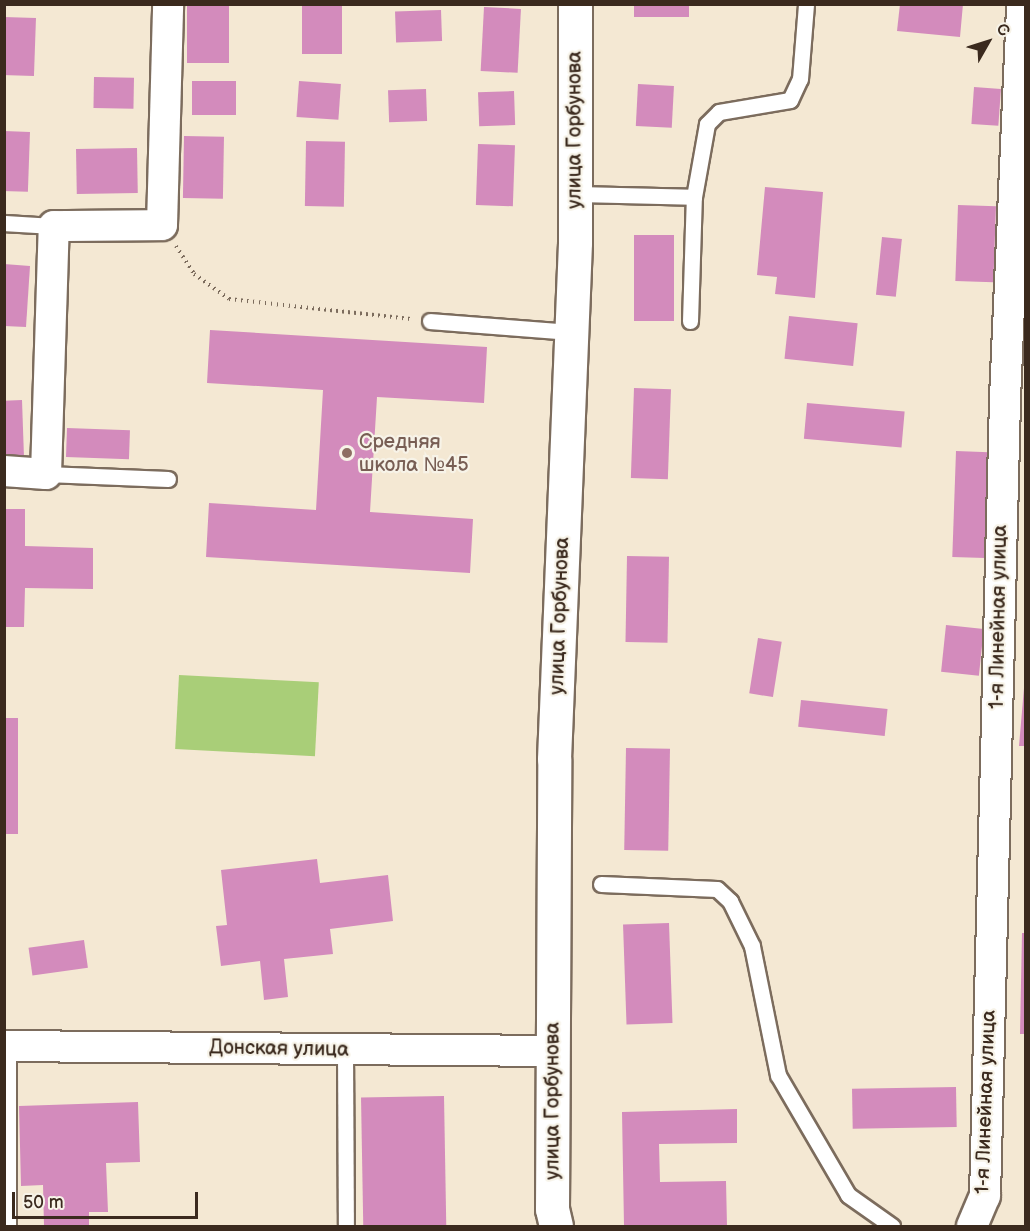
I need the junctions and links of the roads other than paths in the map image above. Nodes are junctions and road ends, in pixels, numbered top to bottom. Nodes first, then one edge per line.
1 (575, 4) edge
2 (806, 4) edge
3 (1022, 4) edge
4 (167, 6) edge
5 (575, 194) junction
6 (694, 196) junction
7 (4, 223) edge
8 (54, 226) junction
9 (430, 321) road end
10 (690, 321) dead end
11 (570, 332) junction
12 (4, 471) edge
13 (46, 474) junction
14 (168, 479) dead end
15 (601, 884) dead end
16 (6, 1046) edge
17 (345, 1049) junction
18 (553, 1051) junction
19 (8, 1227) edge
20 (346, 1227) edge
21 (555, 1227) edge
22 (892, 1227) edge
23 (972, 1227) edge

1 - 5 street, улица Горбунова
2 - 6 lane
3 - 23 street, 1-я Линейная улица
4 - 8 street
5 - 6 lane
5 - 11 street, улица Горбунова
6 - 10 lane
7 - 8 lane
8 - 13 street
9 - 11 lane
11 - 18 street, улица Горбунова
12 - 13 street
13 - 14 lane
15 - 22 lane
16 - 17 street, Донская улица
16 - 19 lane
17 - 18 street, Донская улица
17 - 20 lane
18 - 21 street, улица Горбунова

